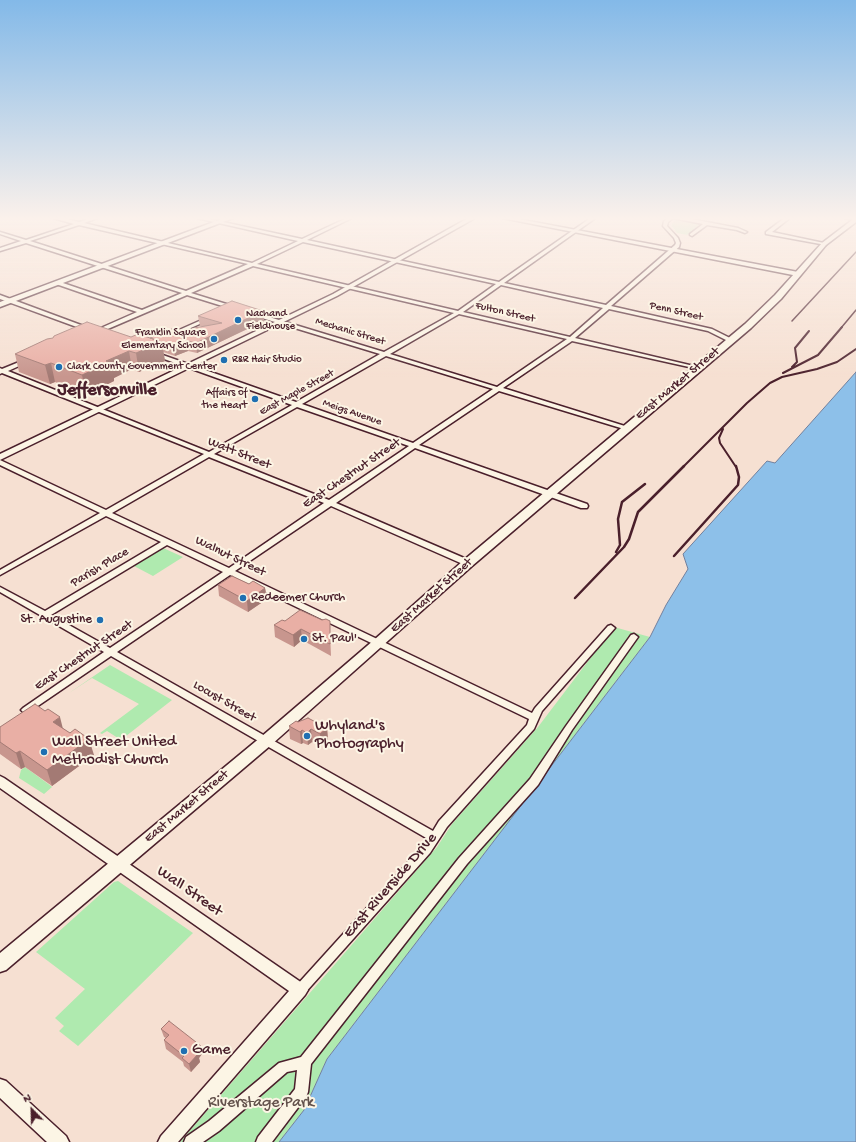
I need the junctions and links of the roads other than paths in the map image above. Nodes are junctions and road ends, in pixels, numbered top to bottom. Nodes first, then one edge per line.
1 (93, 270) edge
2 (119, 270) edge
3 (238, 270) edge
4 (280, 270) edge
5 (380, 270) edge
6 (441, 270) edge
7 (518, 270) edge
8 (650, 270) edge
9 (778, 270) edge
10 (801, 270) edge
11 (798, 274) junction
12 (58, 283) junction
13 (500, 283) junction
14 (350, 287) junction
15 (188, 292) junction
16 (0, 297) edge
17 (11, 301) junction
18 (0, 305) edge
19 (233, 307) junction
20 (608, 307) junction
21 (240, 309) edge
22 (247, 311) edge
23 (142, 312) junction
24 (459, 312) junction
25 (221, 313) edge
26 (215, 316) edge
27 (280, 321) junction
28 (95, 332) junction
29 (88, 335) edge
30 (108, 337) edge
31 (168, 337) edge
32 (571, 339) junction
33 (730, 340) junction
34 (148, 351) edge
35 (387, 354) junction
36 (30, 359) edge
37 (188, 366) junction
38 (696, 368) junction
39 (1, 371) edge
40 (498, 388) junction
41 (297, 405) junction
42 (98, 409) junction
43 (626, 428) junction
44 (414, 446) junction
45 (209, 454) junction
46 (0, 457) edge
47 (0, 462) edge
48 (552, 493) junction
49 (330, 504) junction
50 (584, 506) dead end
51 (106, 513) junction
52 (167, 542) junction
53 (468, 563) junction
54 (230, 572) junction
55 (0, 573) edge
56 (0, 590) edge
57 (45, 615) junction
58 (611, 628) dead end
59 (634, 637) dead end
60 (379, 643) junction
61 (111, 652) junction
62 (18, 716) edge
63 (535, 718) junction
64 (266, 741) junction
65 (0, 781) edge
66 (434, 837) junction
67 (120, 864) junction
68 (0, 964) edge
69 (300, 990) junction
70 (305, 1062) junction
71 (0, 1087) edge
72 (60, 1142) edge
73 (167, 1142) edge
74 (191, 1142) edge
75 (263, 1142) edge

1 - 12 main road
2 - 15 street
3 - 15 street
4 - 14 street, Fulton Street
5 - 14 street
6 - 13 street, Penn Street
7 - 13 street, East Maple Street
8 - 20 street, East Chestnut Street
9 - 11 street
10 - 11 main road, East Market Street
11 - 33 main road, East Market Street
12 - 17 main road
12 - 23 street
13 - 20 street, Penn Street
13 - 24 street, East Maple Street
14 - 24 street, Fulton Street
14 - 27 street
15 - 19 street
15 - 23 street
16 - 17 street
17 - 18 main road
17 - 28 street
19 - 21 street
19 - 25 street
20 - 32 street, East Chestnut Street
20 - 33 street, Penn Street
22 - 27 street, Mechanic Street
23 - 28 street
24 - 32 street, Fulton Street
24 - 35 street, East Maple Street
26 - 31 street
27 - 35 street, Mechanic Street
27 - 37 street
28 - 29 street
28 - 30 street
32 - 38 street, Fulton Street
32 - 40 street, East Chestnut Street
33 - 38 main road, East Market Street
34 - 37 street, Meigs Avenue
35 - 40 street, Mechanic Street
35 - 41 street, East Maple Street
36 - 39 street
37 - 41 street, Meigs Avenue
37 - 42 street
38 - 43 main road, East Market Street
39 - 42 street, Watt Street
40 - 43 street, Mechanic Street
40 - 44 street, East Chestnut Street
41 - 44 street, Meigs Avenue
41 - 45 street, East Maple Street
42 - 45 street, Watt Street
42 - 46 street
43 - 48 main road, East Market Street
44 - 48 street, Meigs Avenue
44 - 49 street, East Chestnut Street
45 - 49 street, Watt Street
45 - 51 street, East Maple Street
47 - 51 street, Walnut Street
48 - 50 street, Meigs Avenue
48 - 53 main road, East Market Street
49 - 53 street, Watt Street
49 - 54 street, East Chestnut Street
51 - 52 street, Walnut Street
51 - 55 street, East Maple Street
52 - 54 street, Walnut Street
52 - 57 street, Parish Place
53 - 60 main road, East Market Street
54 - 60 street, Walnut Street
54 - 61 street, East Chestnut Street
56 - 57 street, Locust Street
57 - 61 street, Locust Street
58 - 63 street, East Riverside Drive
59 - 70 street
60 - 63 street, Walnut Street
60 - 64 main road, East Market Street
61 - 62 street, East Chestnut Street
61 - 64 street, Locust Street
63 - 66 street, East Riverside Drive
64 - 66 street, Locust Street
64 - 67 main road, East Market Street
65 - 67 street, Wall Street
66 - 69 street, East Riverside Drive
67 - 68 main road, East Market Street
67 - 69 street, Wall Street
69 - 73 street, East Riverside Drive
70 - 74 street
70 - 75 street
71 - 72 street

